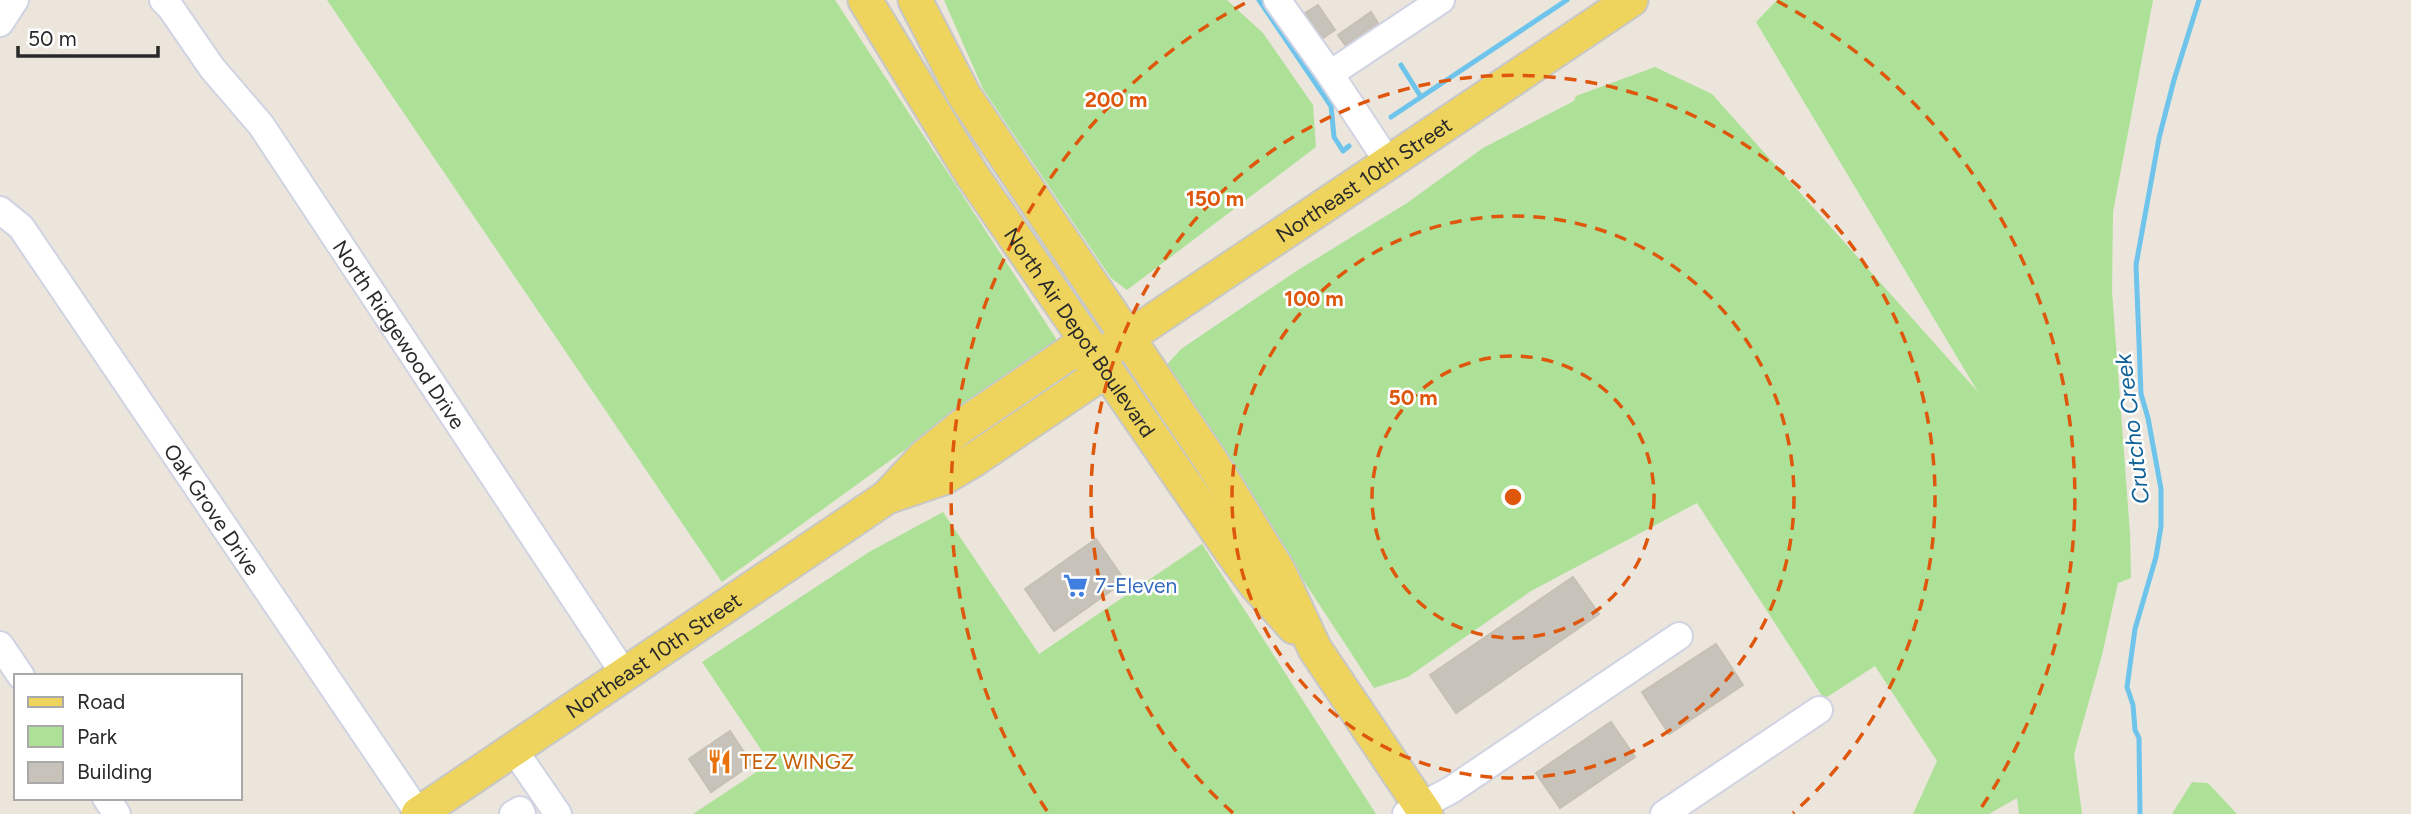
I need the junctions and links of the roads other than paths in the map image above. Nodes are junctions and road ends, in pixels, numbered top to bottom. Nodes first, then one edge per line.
1 (15, 0) edge
2 (163, 0) edge
3 (865, 0) edge
4 (915, 0) edge
5 (1278, 0) edge
6 (1441, 0) edge
7 (1630, 0) edge
8 (0, 23) edge
9 (1330, 74) junction
10 (1388, 162) junction
11 (0, 209) edge
12 (1128, 337) junction
13 (1097, 358) junction
14 (1679, 636) dead end
15 (0, 645) edge
16 (1315, 649) junction
17 (21, 674) edge
18 (625, 675) junction
19 (1819, 710) dead end
20 (514, 750) junction
21 (1418, 811) edge
22 (418, 814) edge
23 (513, 814) edge
24 (522, 814) edge
25 (558, 814) edge
26 (1664, 814) edge

1 - 8 street
2 - 18 street, North Ridgewood Drive
3 - 13 main road, North Air Depot Boulevard
4 - 12 main road, North Air Depot Boulevard
5 - 9 street
6 - 9 street
7 - 10 main road, Northeast 10th Street
9 - 10 street
10 - 12 main road, Northeast 10th Street
11 - 22 street, Oak Grove Drive
12 - 13 main road, Northeast 10th Street
12 - 16 main road, North Air Depot Boulevard
13 - 16 main road, North Air Depot Boulevard
13 - 18 main road, Northeast 10th Street
14 - 21 street
15 - 17 street
16 - 21 main road, North Air Depot Boulevard
18 - 20 main road, Northeast 10th Street
19 - 26 street
20 - 22 main road, Northeast 10th Street
20 - 25 street
23 - 24 street

